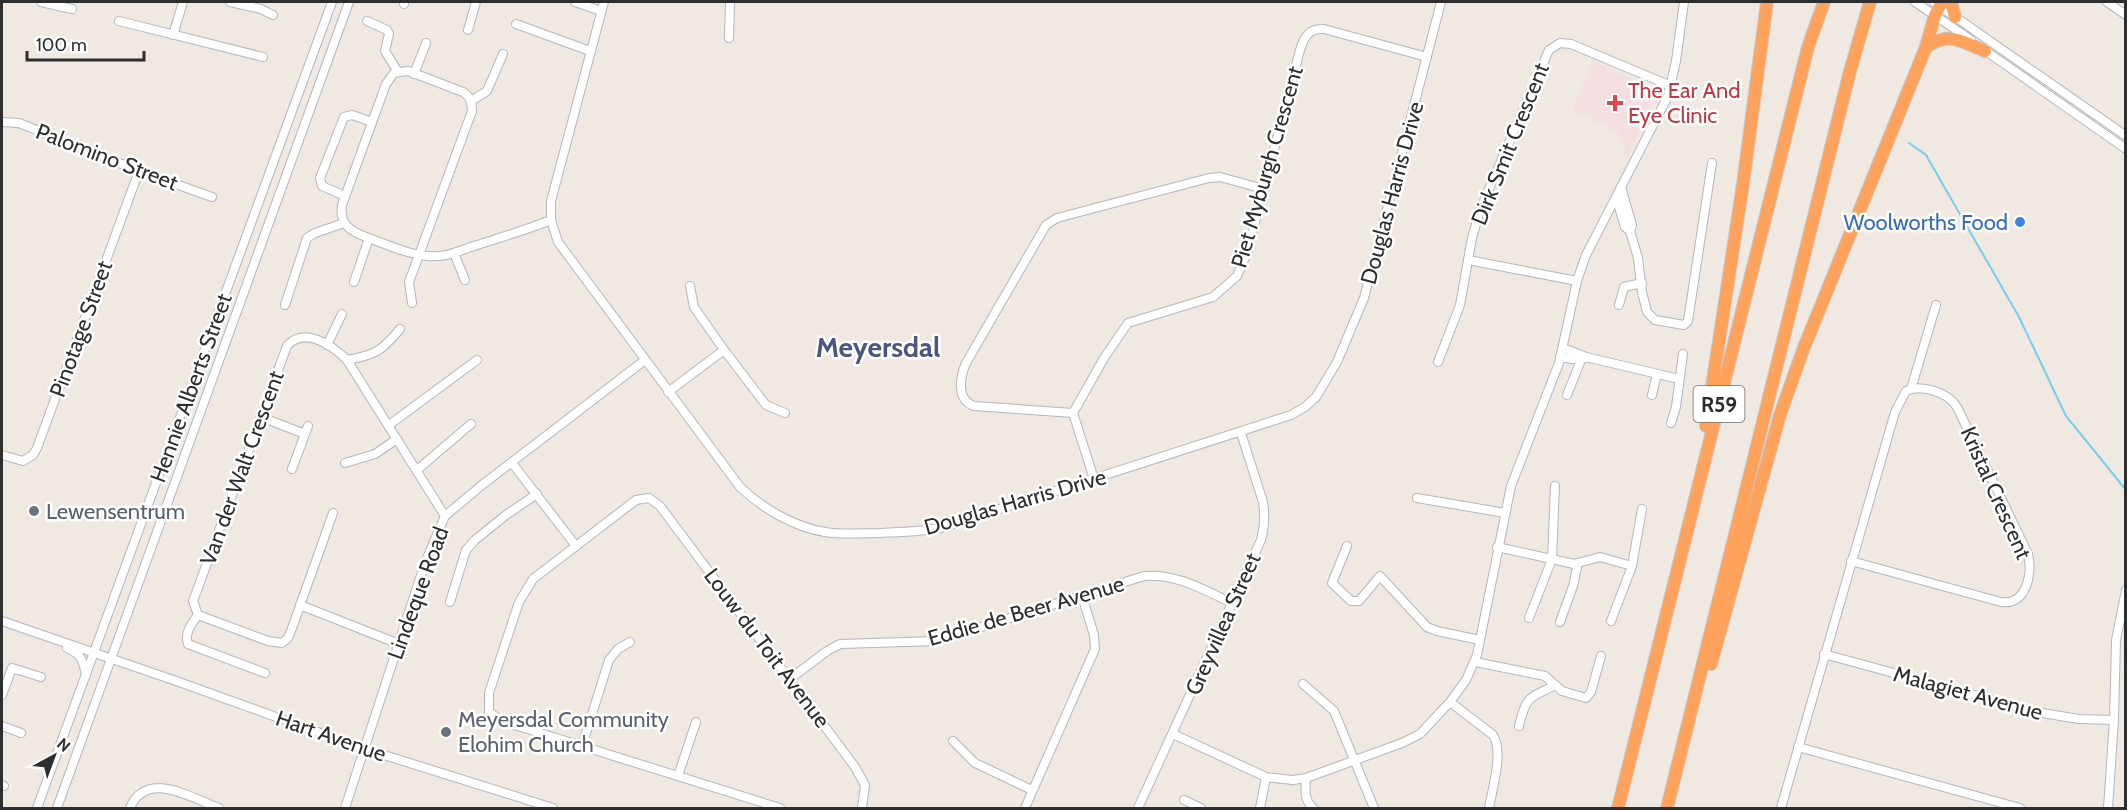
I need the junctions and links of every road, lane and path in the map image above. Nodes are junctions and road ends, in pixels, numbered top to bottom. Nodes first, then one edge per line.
1 (41, 2) edge
2 (183, 2) edge
3 (230, 2) edge
4 (332, 2) edge
5 (349, 2) edge
6 (476, 2) edge
7 (575, 2) edge
8 (604, 2) edge
9 (730, 2) edge
10 (1441, 2) edge
11 (1684, 2) edge
12 (1767, 2) edge
13 (1824, 2) edge
14 (1870, 2) edge
15 (1915, 2) edge
16 (2107, 2) edge
17 (1940, 5) edge
18 (72, 9) dead end
19 (601, 11) junction
20 (273, 15) dead end
21 (2126, 15) edge
22 (1955, 17) joint
23 (119, 21) dead end
24 (367, 21) dead end
25 (516, 24) dead end
26 (468, 30) dead end
27 (173, 35) junction
28 (729, 38) dead end
29 (426, 44) dead end
30 (1926, 47) junction
31 (590, 51) junction
32 (1986, 51) junction
33 (503, 54) dead end
34 (263, 57) dead end
35 (1427, 57) junction
36 (398, 72) junction
37 (414, 74) junction
38 (1671, 86) junction
39 (471, 101) junction
40 (2, 122) edge
41 (372, 122) junction
42 (2126, 136) edge
43 (2126, 149) edge
44 (1712, 163) dead end
45 (139, 171) junction
46 (1621, 187) junction
47 (1264, 189) junction
48 (345, 196) junction
49 (212, 197) dead end
50 (1616, 197) junction
51 (551, 220) junction
52 (344, 223) junction
53 (1630, 231) junction
54 (369, 238) junction
55 (453, 253) junction
56 (420, 255) junction
57 (1468, 260) junction
58 (465, 280) dead end
59 (1577, 281) junction
60 (354, 282) dead end
61 (1642, 283) junction
62 (690, 286) dead end
63 (412, 303) dead end
64 (285, 305) dead end
65 (1619, 305) dead end
66 (1936, 305) dead end
67 (342, 314) dead end
68 (400, 329) dead end
69 (327, 345) junction
70 (724, 350) junction
71 (1562, 352) junction
72 (1683, 354) dead end
73 (1584, 358) junction
74 (346, 360) junction
75 (477, 360) dead end
76 (645, 360) junction
77 (1438, 362) dead end
78 (1657, 374) junction
79 (1679, 380) junction
80 (1911, 389) junction
81 (668, 392) junction
82 (1567, 394) dead end
83 (1652, 395) dead end
84 (785, 413) dead end
85 (1073, 413) junction
86 (261, 417) junction
87 (1671, 423) dead end
88 (471, 424) dead end
89 (389, 425) junction
90 (1241, 433) junction
91 (398, 439) junction
92 (2, 455) edge
93 (345, 463) dead end
94 (512, 463) junction
95 (292, 469) dead end
96 (1702, 469) junction
97 (417, 470) junction
98 (1094, 479) junction
99 (1555, 486) dead end
100 (537, 494) junction
101 (1417, 498) dead end
102 (1642, 508) dead end
103 (333, 513) dead end
104 (1504, 513) junction
105 (445, 516) junction
106 (576, 546) junction
107 (1347, 546) dead end
108 (1497, 547) junction
109 (1552, 559) junction
110 (1851, 561) junction
111 (1578, 563) junction
112 (1632, 566) junction
113 (2126, 591) edge
114 (1082, 596) junction
115 (450, 602) dead end
116 (1232, 603) junction
117 (300, 605) junction
118 (198, 615) junction
119 (1529, 618) dead end
120 (2, 621) edge
121 (1611, 621) dead end
122 (1560, 622) dead end
123 (27, 630) junction
124 (1480, 640) junction
125 (630, 642) dead end
126 (399, 644) junction
127 (94, 652) junction
128 (1824, 654) junction
129 (1601, 656) dead end
130 (110, 658) junction
131 (1475, 662) junction
132 (265, 673) dead end
133 (87, 676) junction
134 (41, 677) dead end
135 (790, 679) junction
136 (1303, 684) dead end
137 (1555, 685) junction
138 (2, 695) edge
139 (1450, 702) junction
140 (2114, 720) junction
141 (696, 722) dead end
142 (2, 726) edge
143 (1519, 726) dead end
144 (1687, 727) junction
145 (21, 733) dead end
146 (1173, 734) junction
147 (952, 741) dead end
148 (582, 746) junction
149 (1798, 747) junction
150 (365, 749) junction
151 (1354, 759) junction
152 (678, 777) junction
153 (1266, 777) junction
154 (1306, 778) junction
155 (1032, 790) junction
156 (1184, 800) dead end
157 (37, 808) edge
158 (57, 808) edge
159 (130, 808) edge
160 (219, 808) edge
161 (345, 808) edge
162 (553, 808) edge
163 (780, 808) edge
164 (862, 808) edge
165 (1025, 808) edge
166 (1138, 808) edge
167 (1201, 808) edge
168 (1260, 808) edge
169 (1313, 808) edge
170 (1374, 808) edge
171 (1489, 808) edge
172 (1618, 808) edge
173 (1667, 808) edge
174 (1781, 808) edge
175 (2020, 808) edge
176 (2108, 808) edge

1 - 18 street
2 - 27 street
3 - 20 street
4 - 127 street, Hennie Alberts Street
5 - 130 street, Hennie Alberts Street
6 - 26 street
7 - 19 street
8 - 19 street, Douglas Harris Drive
9 - 28 street
10 - 35 street, Douglas Harris Drive
11 - 38 street
12 - 96 highway
13 - 96 highway, R59
14 - 144 highway, R59
15 - 17 street
16 - 21 street
17 - 22 highway
17 - 30 highway
17 - 32 street
19 - 31 street, Douglas Harris Drive
22 - 42 street
23 - 27 street
24 - 36 street
25 - 31 street
27 - 34 street
29 - 37 street
30 - 32 highway
30 - 144 highway
31 - 51 street, Douglas Harris Drive
32 - 43 street
33 - 39 street
35 - 47 street, Piet Myburgh Crescent
35 - 90 street, Douglas Harris Drive
36 - 37 street
36 - 41 street
37 - 39 street
38 - 46 street
38 - 57 street, Dirk Smit Crescent
39 - 56 street
40 - 45 street, Palomino Street
41 - 48 street
41 - 48 street
44 - 61 street
45 - 49 street, Palomino Street
45 - 92 street, Pinotage Street
46 - 50 street
46 - 53 street
47 - 85 street, Piet Myburgh Crescent
47 - 85 street
48 - 52 street
50 - 53 street
50 - 59 street
51 - 55 street
51 - 76 street, Douglas Harris Drive
52 - 54 street
52 - 64 street
53 - 61 street
54 - 56 street
54 - 60 street
55 - 56 street
55 - 58 street
56 - 63 street
57 - 59 street
57 - 77 street
59 - 71 street
61 - 65 street
62 - 70 street
66 - 80 street
67 - 69 street
68 - 74 street
69 - 74 street, Van der Walt Crescent
69 - 86 street, Van der Walt Crescent
70 - 81 street
70 - 84 street
71 - 73 street
71 - 104 street
72 - 79 street
73 - 78 street
73 - 82 street
74 - 89 street, Van der Walt Crescent
75 - 89 street
76 - 81 street, Douglas Harris Drive
76 - 94 street, Lindeque Road
78 - 79 street
78 - 83 street
79 - 87 street
80 - 110 street
80 - 110 street, Kristal Crescent
81 - 98 street, Douglas Harris Drive
85 - 98 street
86 - 95 street
86 - 118 street, Van der Walt Crescent
88 - 97 street
89 - 91 street, Van der Walt Crescent
90 - 98 street, Douglas Harris Drive
90 - 116 street, Greyvillea Street
91 - 93 street
91 - 97 street, Van der Walt Crescent
94 - 100 street
94 - 105 street, Lindeque Road
96 - 172 highway, R59
97 - 105 street, Van der Walt Crescent
99 - 109 street
100 - 106 street
100 - 115 street
101 - 104 street
102 - 112 street
103 - 117 street
104 - 108 street
105 - 126 street, Lindeque Road
106 - 135 street, Louw du Toit Avenue
106 - 148 street
107 - 124 street
108 - 109 street
108 - 124 street
109 - 111 street
109 - 119 street
110 - 128 street
111 - 112 street
111 - 122 street
112 - 121 street
113 - 140 street
114 - 116 street, Eddie de Beer Avenue
114 - 135 street, Eddie de Beer Avenue
114 - 155 street
116 - 146 street, Greyvillea Street
117 - 118 street
117 - 126 street
118 - 132 street
120 - 123 street
123 - 127 street, Hart Avenue
123 - 133 street
124 - 131 street
125 - 148 street
126 - 150 street, Lindeque Road
127 - 130 street, Hart Avenue
127 - 133 street, Hennie Alberts Street
128 - 140 street, Malagiet Avenue
128 - 149 street
129 - 137 street
130 - 150 street, Hart Avenue
130 - 158 street, Hennie Alberts Street
131 - 137 street
131 - 139 street
133 - 157 street, Hennie Alberts Street
134 - 138 street
135 - 164 street, Louw du Toit Avenue
136 - 151 street
137 - 143 street
139 - 151 street
139 - 171 street
140 - 176 street
141 - 152 street
142 - 145 street
144 - 173 highway, R59
146 - 153 street
146 - 166 street, Greyvillea Street
147 - 155 street
148 - 152 street
149 - 174 street
149 - 175 street
150 - 161 street, Lindeque Road
150 - 162 street, Hart Avenue
151 - 154 street
151 - 170 street
152 - 163 street
153 - 154 street
153 - 168 street
154 - 169 street
155 - 165 street
156 - 167 street
159 - 160 street

